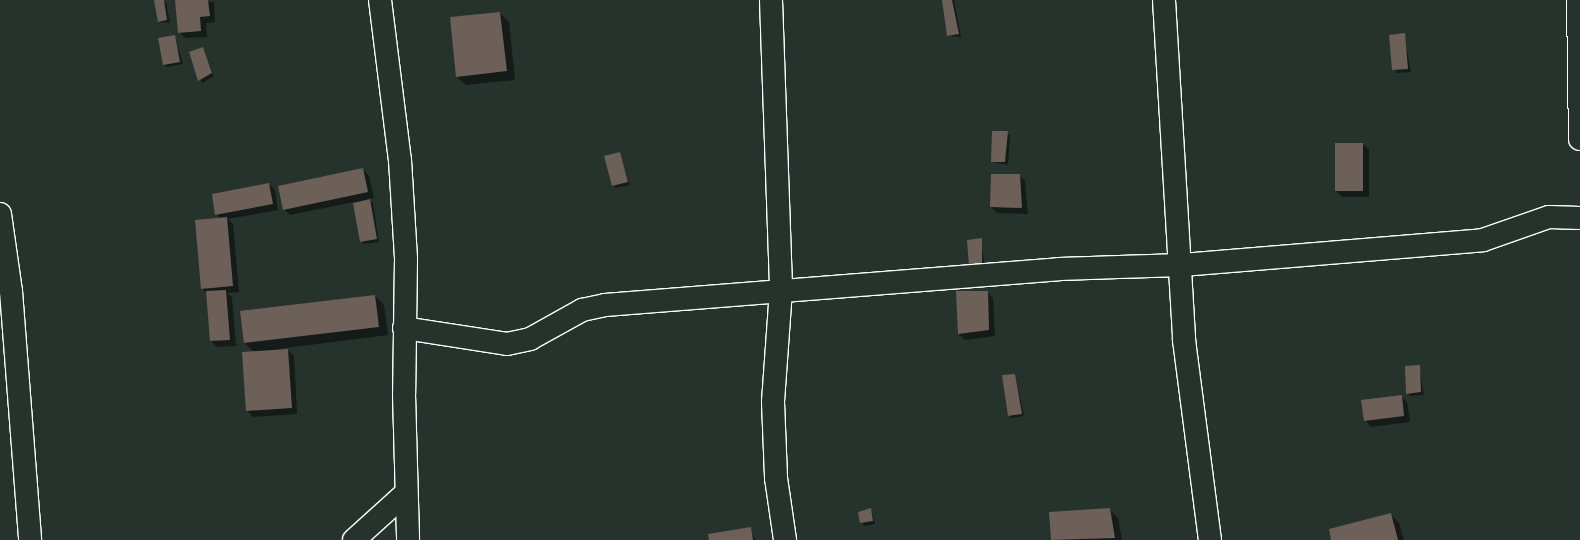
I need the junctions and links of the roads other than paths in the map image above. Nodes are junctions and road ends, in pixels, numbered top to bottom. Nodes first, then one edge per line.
1 (380, 0) edge
2 (771, 0) edge
3 (1164, 0) edge
4 (1578, 0) edge
5 (1580, 139) edge
6 (0, 214) edge
7 (1580, 218) edge
8 (1182, 265) junction
9 (780, 290) junction
10 (404, 328) junction
11 (406, 493) junction
12 (30, 540) edge
13 (354, 540) edge
14 (408, 540) edge
15 (786, 540) edge
16 (1210, 540) edge

1 - 10 street
2 - 9 street
3 - 8 street
4 - 5 street
6 - 12 street
7 - 8 street
8 - 9 street
8 - 16 street
9 - 10 street
9 - 15 street
10 - 11 street
11 - 13 street
11 - 14 street

